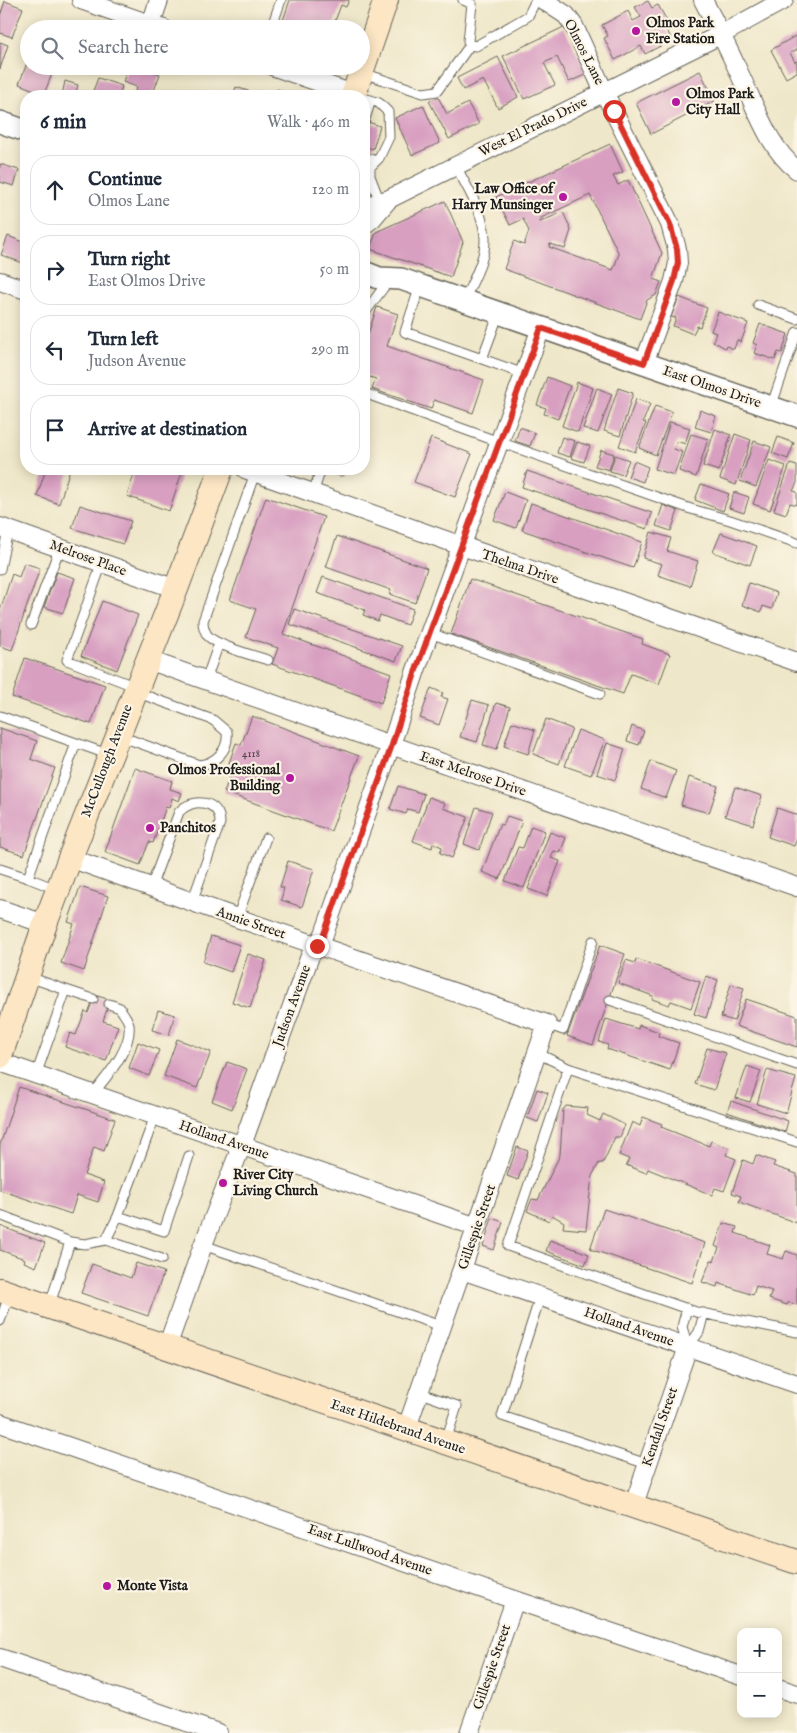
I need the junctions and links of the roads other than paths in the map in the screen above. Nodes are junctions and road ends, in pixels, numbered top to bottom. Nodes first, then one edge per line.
1 (81, 0) edge
2 (159, 0) edge
3 (281, 0) edge
4 (386, 0) edge
5 (463, 0) edge
6 (536, 0) edge
7 (543, 0) edge
8 (704, 0) edge
9 (784, 0) edge
10 (473, 2) edge
11 (139, 20) edge
12 (157, 20) edge
13 (274, 20) edge
14 (722, 34) junction
15 (470, 45) junction
16 (370, 46) edge
17 (298, 75) edge
18 (361, 75) edge
19 (370, 75) edge
20 (340, 90) edge
21 (360, 90) edge
22 (604, 92) junction
23 (370, 100) edge
24 (0, 122) edge
25 (20, 129) edge
26 (370, 159) edge
27 (376, 161) junction
28 (456, 166) junction
29 (370, 167) edge
30 (797, 170) edge
31 (370, 188) edge
32 (378, 203) edge
33 (370, 220) edge
34 (370, 261) edge
35 (370, 274) edge
36 (396, 279) junction
37 (0, 281) edge
38 (420, 286) junction
39 (20, 288) edge
40 (464, 301) junction
41 (758, 305) dead end
42 (370, 307) edge
43 (499, 313) junction
44 (797, 319) edge
45 (541, 328) junction
46 (797, 332) edge
47 (482, 359) junction
48 (644, 363) junction
49 (524, 374) junction
50 (370, 395) edge
51 (771, 407) junction
52 (797, 416) edge
53 (499, 442) junction
54 (219, 475) edge
55 (249, 475) edge
56 (261, 475) edge
57 (319, 475) edge
58 (313, 493) junction
59 (4, 529) edge
60 (797, 543) edge
61 (462, 546) junction
62 (60, 547) junction
63 (102, 563) junction
64 (0, 569) edge
65 (176, 589) junction
66 (31, 625) dead end
67 (430, 633) junction
68 (219, 643) junction
69 (148, 660) junction
70 (268, 660) dead end
71 (797, 662) edge
72 (206, 680) junction
73 (136, 690) junction
74 (600, 694) dead end
75 (0, 716) edge
76 (76, 743) junction
77 (114, 745) junction
78 (392, 745) junction
79 (266, 838) dead end
80 (70, 858) junction
81 (0, 869) edge
82 (28, 878) junction
83 (151, 887) junction
84 (797, 887) edge
85 (58, 889) junction
86 (192, 902) junction
87 (0, 909) edge
88 (237, 918) junction
89 (45, 924) junction
90 (593, 941) dead end
91 (317, 946) junction
92 (27, 977) junction
93 (66, 990) junction
94 (93, 999) dead end
95 (610, 1000) dead end
96 (108, 1004) dead end
97 (547, 1024) junction
98 (1, 1049) edge
99 (537, 1053) junction
100 (797, 1065) edge
101 (568, 1068) junction
102 (36, 1075) junction
103 (92, 1094) junction
104 (155, 1116) junction
105 (797, 1142) edge
106 (241, 1146) junction
107 (189, 1156) dead end
108 (0, 1215) edge
109 (118, 1216) junction
110 (477, 1227) junction
111 (106, 1240) junction
112 (70, 1242) junction
113 (203, 1245) junction
114 (162, 1259) dead end
115 (462, 1270) junction
116 (5, 1292) edge
117 (540, 1297) junction
118 (49, 1307) junction
119 (687, 1308) junction
120 (704, 1313) junction
121 (0, 1321) edge
122 (441, 1326) junction
123 (797, 1332) edge
124 (688, 1347) junction
125 (167, 1348) junction
126 (797, 1384) edge
127 (418, 1392) junction
128 (0, 1423) edge
129 (406, 1430) junction
130 (445, 1443) junction
131 (647, 1464) junction
132 (633, 1507) junction
133 (797, 1562) edge
134 (515, 1600) junction
135 (0, 1658) edge
136 (737, 1675) edge
137 (782, 1689) edge
138 (797, 1694) edge
139 (218, 1733) edge
140 (469, 1733) edge

1 - 11 street
2 - 12 street
3 - 13 lane
4 - 16 main road
5 - 10 lane
6 - 15 lane
7 - 22 street, Olmos Lane
8 - 14 street
9 - 14 street, West El Prado Drive
10 - 15 lane
14 - 22 street, West El Prado Drive
14 - 30 street
15 - 19 lane
17 - 20 street
18 - 21 main road
22 - 28 street, West El Prado Drive
22 - 48 street, Olmos Lane
23 - 27 lane
24 - 25 street
26 - 27 lane
27 - 29 lane
28 - 32 street, West El Prado Drive
28 - 40 lane
31 - 32 lane
32 - 33 street, West El Prado Drive
34 - 36 street, East Olmos Drive
35 - 36 street, East Olmos Drive
36 - 38 street, East Olmos Drive
36 - 42 lane
37 - 39 street
38 - 40 street, East Olmos Drive
38 - 47 lane
40 - 43 street, East Olmos Drive
41 - 44 lane
43 - 45 street, East Olmos Drive
43 - 47 lane
45 - 48 street, East Olmos Drive
45 - 49 street, Judson Avenue
46 - 51 lane
47 - 49 lane
48 - 51 street, East Olmos Drive
49 - 53 street, Judson Avenue
50 - 53 lane
51 - 52 street, East Olmos Drive
53 - 60 lane
53 - 61 street, Judson Avenue
54 - 65 main road, McCullough Avenue
55 - 68 lane
56 - 58 street, Thelma Drive
57 - 58 lane
58 - 61 street, Thelma Drive
59 - 62 street, Melrose Place
59 - 64 lane
61 - 67 street, Judson Avenue
61 - 71 street, Thelma Drive
62 - 63 street, Melrose Place
62 - 66 lane
63 - 65 street, Melrose Place
63 - 73 lane
65 - 69 main road, McCullough Avenue
67 - 74 lane
67 - 78 street, Judson Avenue
68 - 70 lane
68 - 72 lane
69 - 72 street, East Melrose Drive
69 - 73 main road, McCullough Avenue
72 - 78 street, East Melrose Drive
73 - 77 main road, McCullough Avenue
73 - 77 lane
75 - 76 lane
76 - 77 lane
76 - 82 lane
77 - 80 main road, McCullough Avenue
78 - 84 street, East Melrose Drive
78 - 91 street, Judson Avenue
79 - 88 lane
80 - 83 street, Annie Street
80 - 85 main road, McCullough Avenue
81 - 82 lane
82 - 85 lane
83 - 86 street, Annie Street
83 - 86 lane
85 - 89 main road, McCullough Avenue
86 - 88 street, Annie Street
87 - 89 street
88 - 91 street, Annie Street
89 - 92 main road, McCullough Avenue
90 - 97 lane
91 - 97 street, Annie Street
91 - 106 street, Judson Avenue
92 - 93 lane
92 - 98 main road, McCullough Avenue
93 - 94 lane
93 - 102 lane
95 - 100 lane
96 - 103 lane
97 - 99 street, Gillespie Street
98 - 102 street, Holland Avenue
99 - 101 lane
99 - 110 street, Gillespie Street
101 - 105 lane
101 - 119 lane
102 - 103 street, Holland Avenue
103 - 104 street, Holland Avenue
104 - 106 street, Holland Avenue
104 - 109 lane
106 - 110 street, Holland Avenue
106 - 113 street, Judson Avenue
107 - 109 lane
108 - 112 lane
109 - 111 lane
110 - 115 street, Gillespie Street
111 - 112 lane
111 - 114 lane
112 - 118 lane
113 - 122 lane
113 - 125 street, Judson Avenue
115 - 117 street, Holland Avenue
115 - 122 street, Gillespie Street
116 - 118 main road, East Hildebrand Avenue
116 - 121 lane
117 - 124 street, Holland Avenue
117 - 131 lane
118 - 125 main road, East Hildebrand Avenue
119 - 120 lane
119 - 124 lane
120 - 123 lane
120 - 124 lane
122 - 127 street, Gillespie Street
124 - 126 street, Holland Avenue
124 - 131 street, Kendall Street
125 - 129 main road, East Hildebrand Avenue
127 - 129 street, Gillespie Street
127 - 130 lane
128 - 134 street, East Lullwood Avenue
129 - 130 main road, East Hildebrand Avenue
130 - 132 main road, East Hildebrand Avenue
131 - 132 street, Kendall Street
132 - 133 main road, East Hildebrand Avenue
134 - 136 street, East Lullwood Avenue
134 - 140 street, Gillespie Street
135 - 139 street
137 - 138 street

